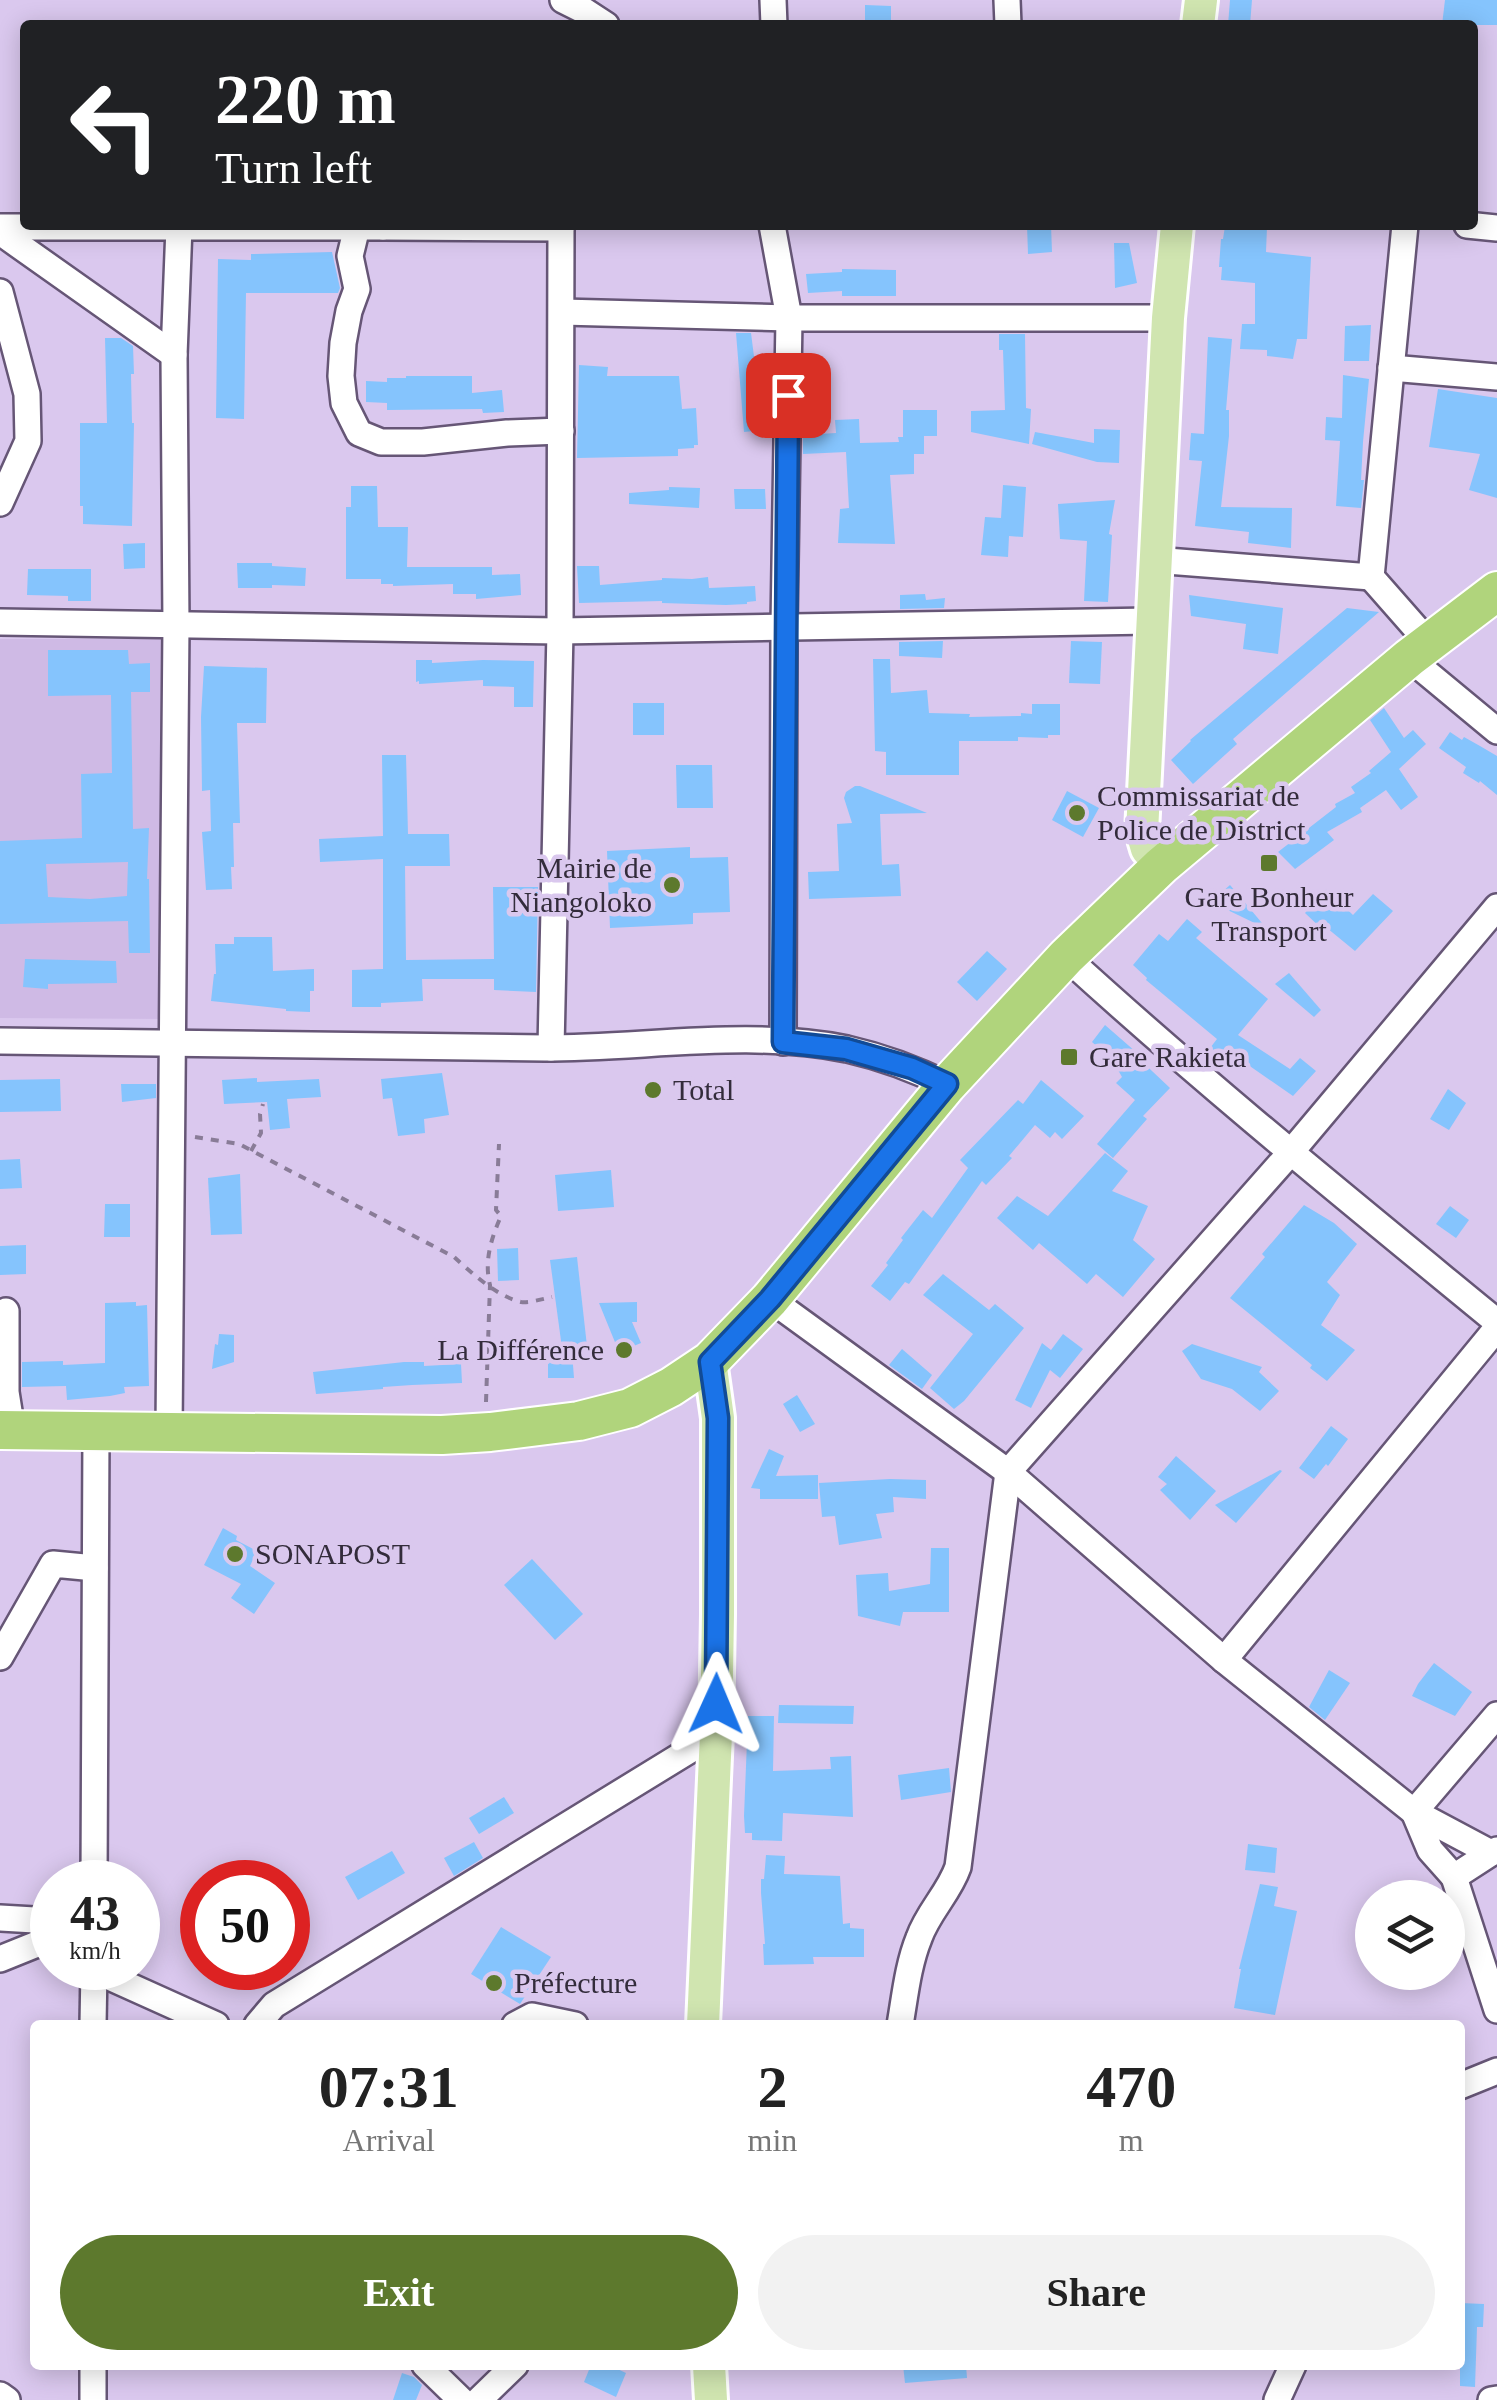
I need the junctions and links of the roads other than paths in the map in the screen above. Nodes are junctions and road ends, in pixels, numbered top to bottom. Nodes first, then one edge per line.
1 (560, 0) edge
2 (598, 20) edge
3 (0, 229) edge
4 (179, 230) edge
5 (373, 230) edge
6 (561, 230) edge
7 (773, 230) edge
8 (1177, 230) edge
9 (1405, 230) edge
10 (0, 292) edge
11 (562, 312) junction
12 (788, 318) junction
13 (1168, 318) junction
14 (174, 355) junction
15 (1391, 368) junction
16 (1497, 377) edge
17 (561, 431) junction
18 (0, 502) edge
19 (1154, 560) junction
20 (1371, 577) junction
21 (1497, 591) edge
22 (1151, 621) junction
23 (0, 622) edge
24 (176, 625) junction
25 (784, 626) junction
26 (560, 631) junction
27 (1419, 650) junction
28 (1497, 731) edge
29 (1161, 866) junction
30 (1497, 907) edge
31 (1066, 957) junction
32 (0, 1040) edge
33 (783, 1042) junction
34 (172, 1043) junction
35 (551, 1048) junction
36 (947, 1084) junction
37 (1291, 1152) junction
38 (770, 1299) junction
39 (6, 1311) dead end
40 (1497, 1325) edge
41 (710, 1362) junction
42 (6, 1430) edge
43 (96, 1431) junction
44 (169, 1432) junction
45 (1008, 1472) junction
46 (95, 1568) junction
47 (0, 1657) edge
48 (1224, 1660) junction
49 (1497, 1714) edge
50 (716, 1734) junction
51 (1414, 1812) junction
52 (1494, 1852) edge
53 (94, 1860) edge
54 (1454, 1877) junction
55 (0, 1918) edge
56 (30, 1919) edge
57 (30, 1947) edge
58 (0, 1959) edge
59 (94, 1990) edge
60 (140, 1990) edge
61 (1497, 2010) edge
62 (94, 2020) edge
63 (205, 2020) edge
64 (261, 2020) edge
65 (524, 2020) edge
66 (551, 2020) edge
67 (702, 2020) edge
68 (901, 2020) edge
69 (1495, 2069) edge
70 (1465, 2084) edge
71 (93, 2370) edge
72 (431, 2370) edge
73 (510, 2370) edge
74 (1291, 2370) edge
75 (0, 2395) edge
76 (7, 2400) edge
77 (94, 2400) edge
78 (461, 2400) edge
79 (479, 2400) edge
80 (1277, 2400) edge

1 - 2 street
3 - 14 street
4 - 14 street
5 - 17 street
6 - 11 street
7 - 12 street
8 - 13 main road
9 - 15 street
10 - 18 street
11 - 12 street
11 - 17 street
12 - 13 street
12 - 25 street
13 - 19 main road
14 - 24 street
15 - 16 street
15 - 20 street
17 - 26 street
19 - 20 street
19 - 22 main road
20 - 27 street
21 - 27 highway
22 - 25 street
22 - 29 main road
23 - 24 street
24 - 26 street
24 - 34 street
25 - 26 street
25 - 33 street
26 - 35 street
27 - 28 street
27 - 29 highway
29 - 31 highway
30 - 37 street
31 - 36 highway
31 - 37 street
32 - 34 street
33 - 35 street
33 - 36 street
34 - 35 street
34 - 44 street
36 - 38 highway
37 - 40 street
37 - 45 street
38 - 41 highway
38 - 45 street
39 - 42 street
40 - 48 street
41 - 44 highway
41 - 50 main road
42 - 43 highway
43 - 44 highway
43 - 46 street
45 - 48 street
45 - 68 street
46 - 47 street
46 - 53 street
48 - 51 street
49 - 51 street
50 - 64 street
50 - 67 main road
51 - 52 street
51 - 54 street
52 - 54 street
54 - 61 street
55 - 56 street
57 - 58 street
59 - 62 street
60 - 63 street
65 - 66 street
69 - 70 street
71 - 77 street
72 - 78 street
73 - 79 street
74 - 80 street
75 - 76 street

